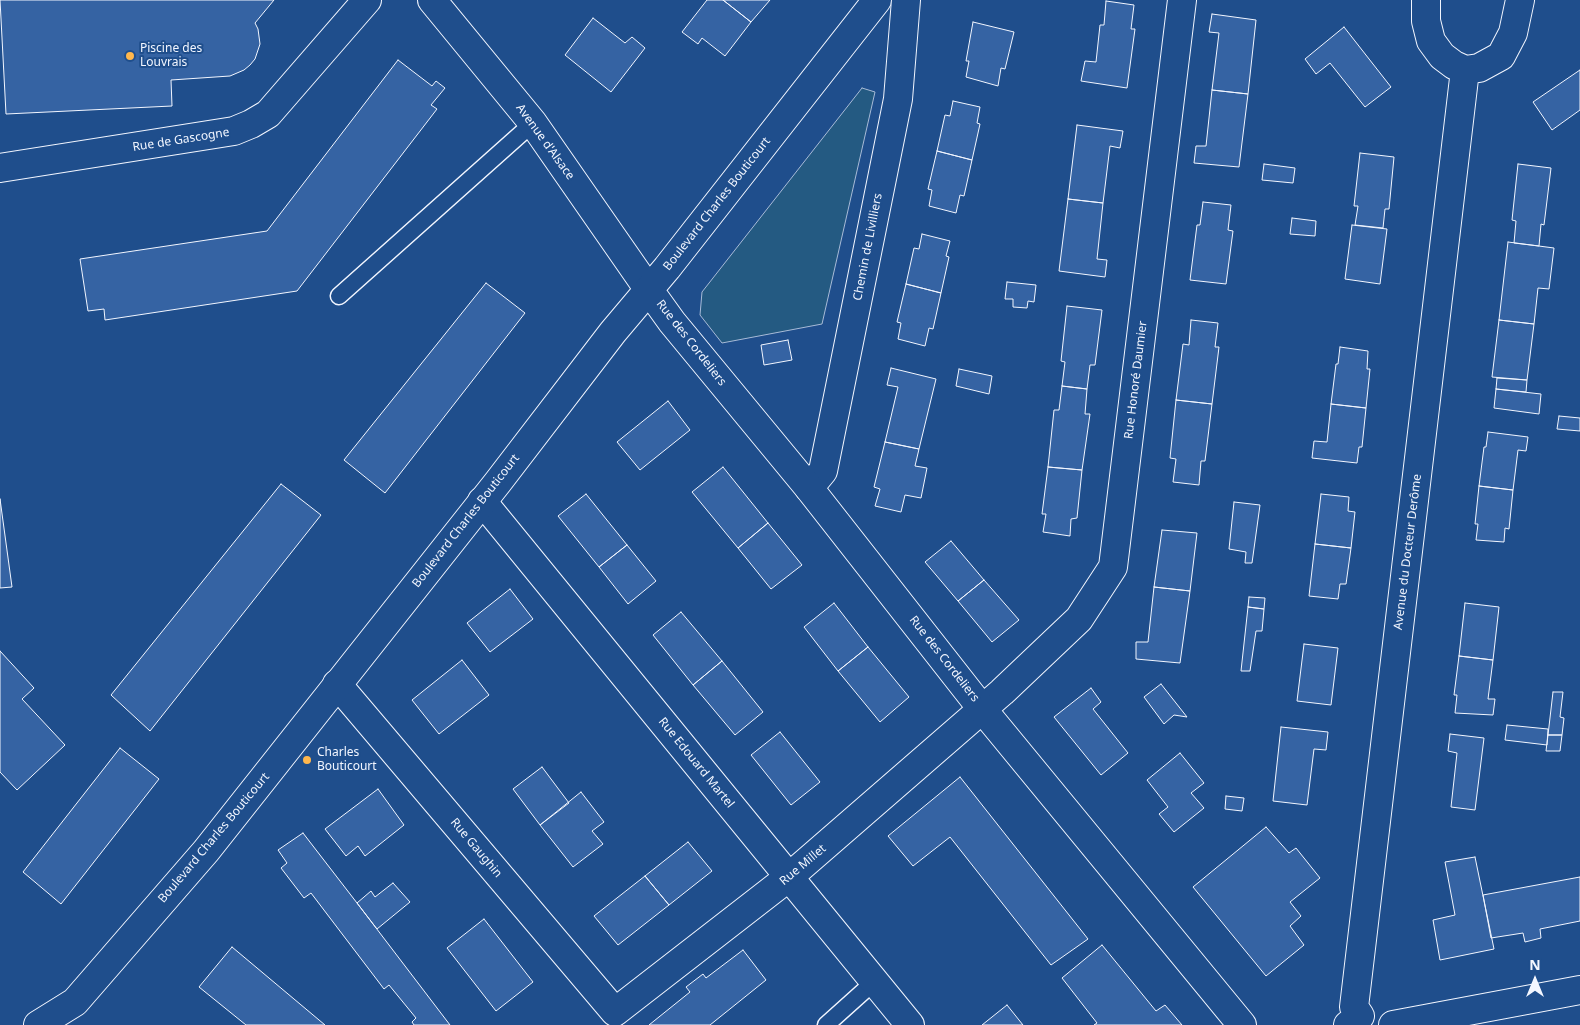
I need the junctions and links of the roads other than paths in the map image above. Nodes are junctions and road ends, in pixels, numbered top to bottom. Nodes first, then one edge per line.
1 (367, 0) edge
2 (432, 0) edge
3 (877, 0) edge
4 (906, 0) edge
5 (1182, 0) edge
6 (1426, 0) edge
7 (1520, 0) edge
8 (1465, 70) junction
9 (533, 123) junction
10 (0, 168) edge
11 (649, 290) junction
12 (339, 296) dead end
13 (809, 488) junction
14 (482, 501) junction
15 (338, 684) junction
16 (984, 710) junction
17 (789, 878) junction
18 (875, 981) junction
19 (1580, 990) edge
20 (614, 1012) joint
21 (1359, 1022) edge
22 (38, 1025) edge
23 (826, 1025) edge
24 (910, 1025) edge
25 (1242, 1025) edge
26 (1393, 1025) edge

1 - 10 street, Rue de Gascogne
2 - 9 street, Avenue d'Alsace
3 - 11 street, Boulevard Charles Bouticourt
4 - 13 street, Chemin de Livilliers
5 - 16 street, Rue Honoré Daumier
6 - 8 street
7 - 8 street
8 - 21 street, Avenue du Docteur Derôme
9 - 11 street, Avenue d'Alsace
9 - 12 lane
11 - 13 street, Rue des Cordeliers
11 - 14 street, Boulevard Charles Bouticourt
13 - 16 street, Rue des Cordeliers
14 - 15 street, Boulevard Charles Bouticourt
14 - 17 street, Rue Edouard Martel
15 - 20 street, Rue Gaughin
15 - 22 street, Boulevard Charles Bouticourt
16 - 17 street, Rue Millet
16 - 25 street, Rue des Cordeliers
17 - 18 street, Rue Edouard Martel
17 - 20 street, Rue Millet
18 - 23 lane
18 - 24 street, Rue Edouard Martel
19 - 26 street

